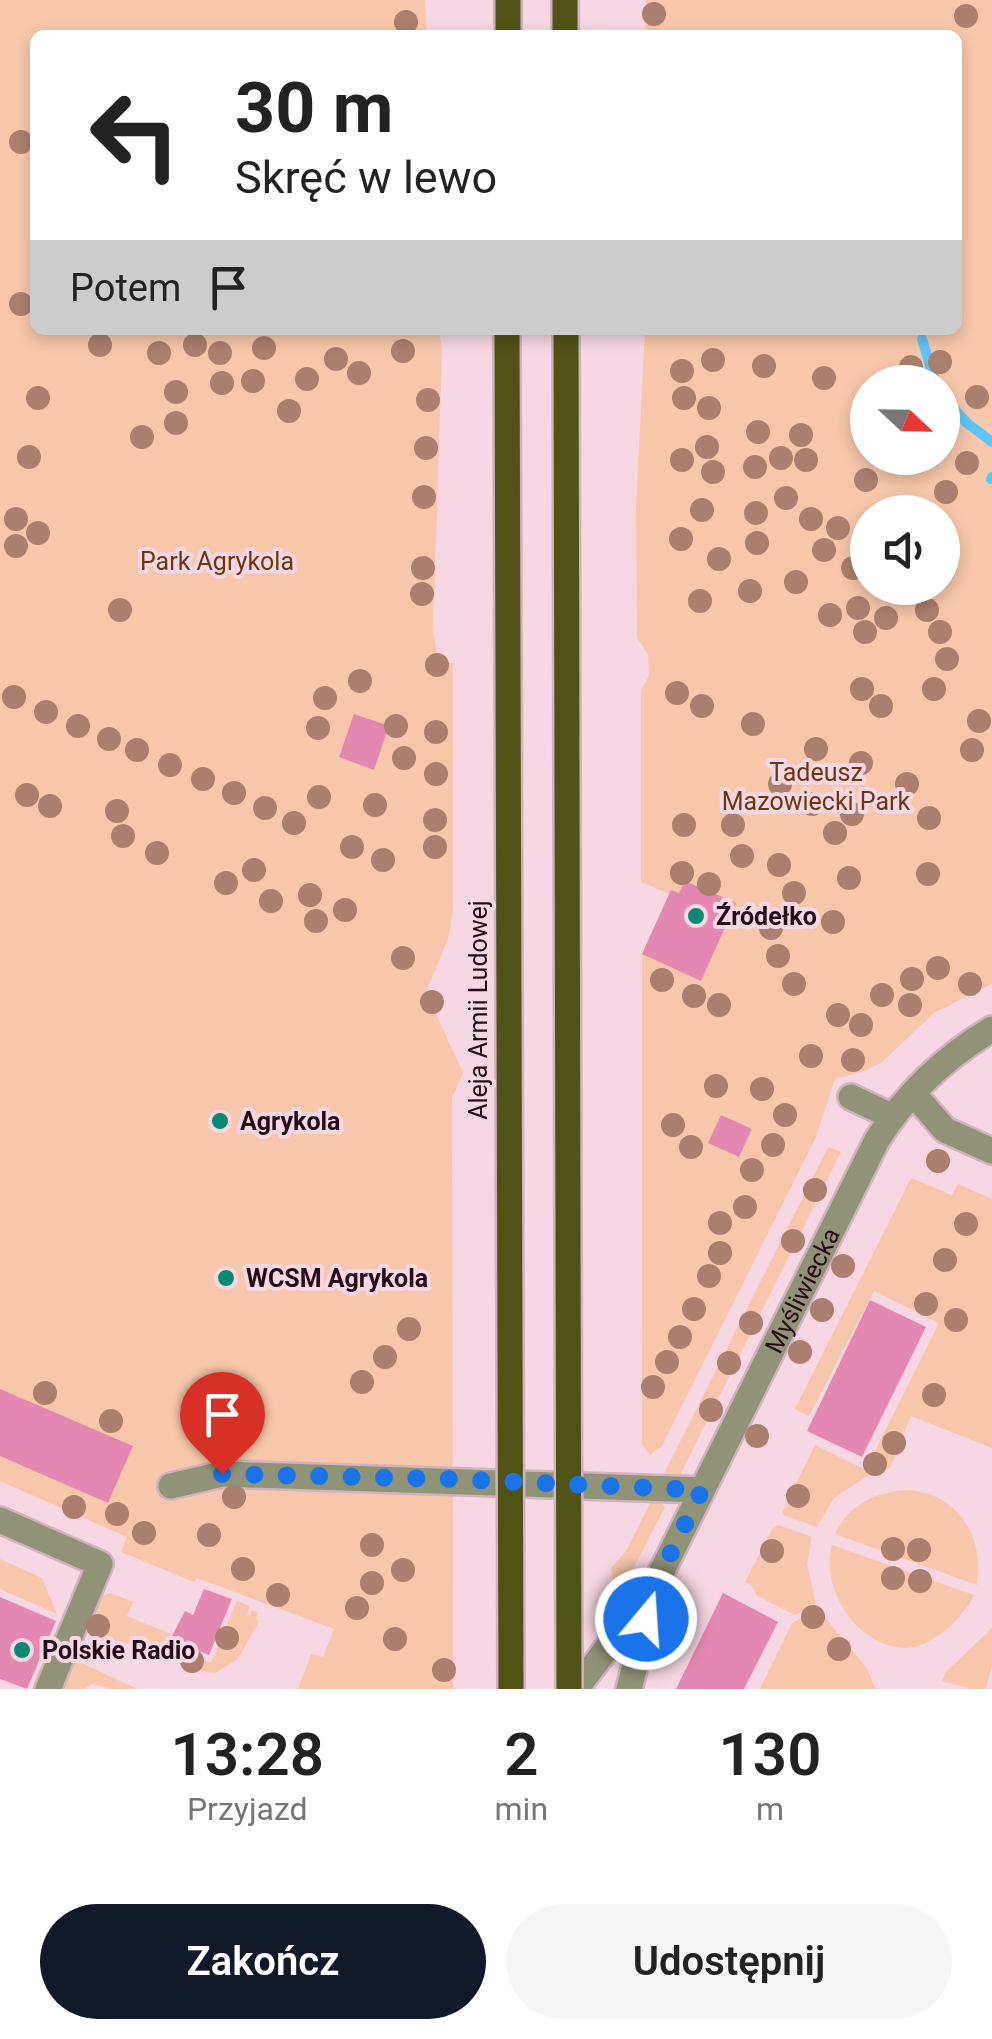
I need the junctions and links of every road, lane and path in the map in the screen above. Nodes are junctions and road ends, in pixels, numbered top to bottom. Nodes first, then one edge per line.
1 (508, 0) edge
2 (565, 0) edge
3 (508, 30) edge
4 (565, 30) edge
5 (508, 335) edge
6 (566, 335) edge
7 (992, 1029) edge
8 (913, 1093) junction
9 (850, 1097) dead end
10 (893, 1116) junction
11 (992, 1151) edge
12 (171, 1486) dead end
13 (702, 1490) junction
14 (0, 1520) edge
15 (655, 1585) junction
16 (48, 1689) edge
17 (511, 1689) edge
18 (572, 1689) edge
19 (629, 1689) edge

1 - 3 main road
2 - 4 main road
5 - 17 main road, Aleja Armii Ludowej, bridge
6 - 18 main road, bridge
7 - 8 street, Myśliwiecka
8 - 10 street, Myśliwiecka
8 - 11 street
9 - 10 street
10 - 13 street, Myśliwiecka
12 - 13 street
13 - 15 street, Myśliwiecka
14 - 16 street
15 - 18 street, Myśliwiecka
15 - 19 street, Myśliwiecka

